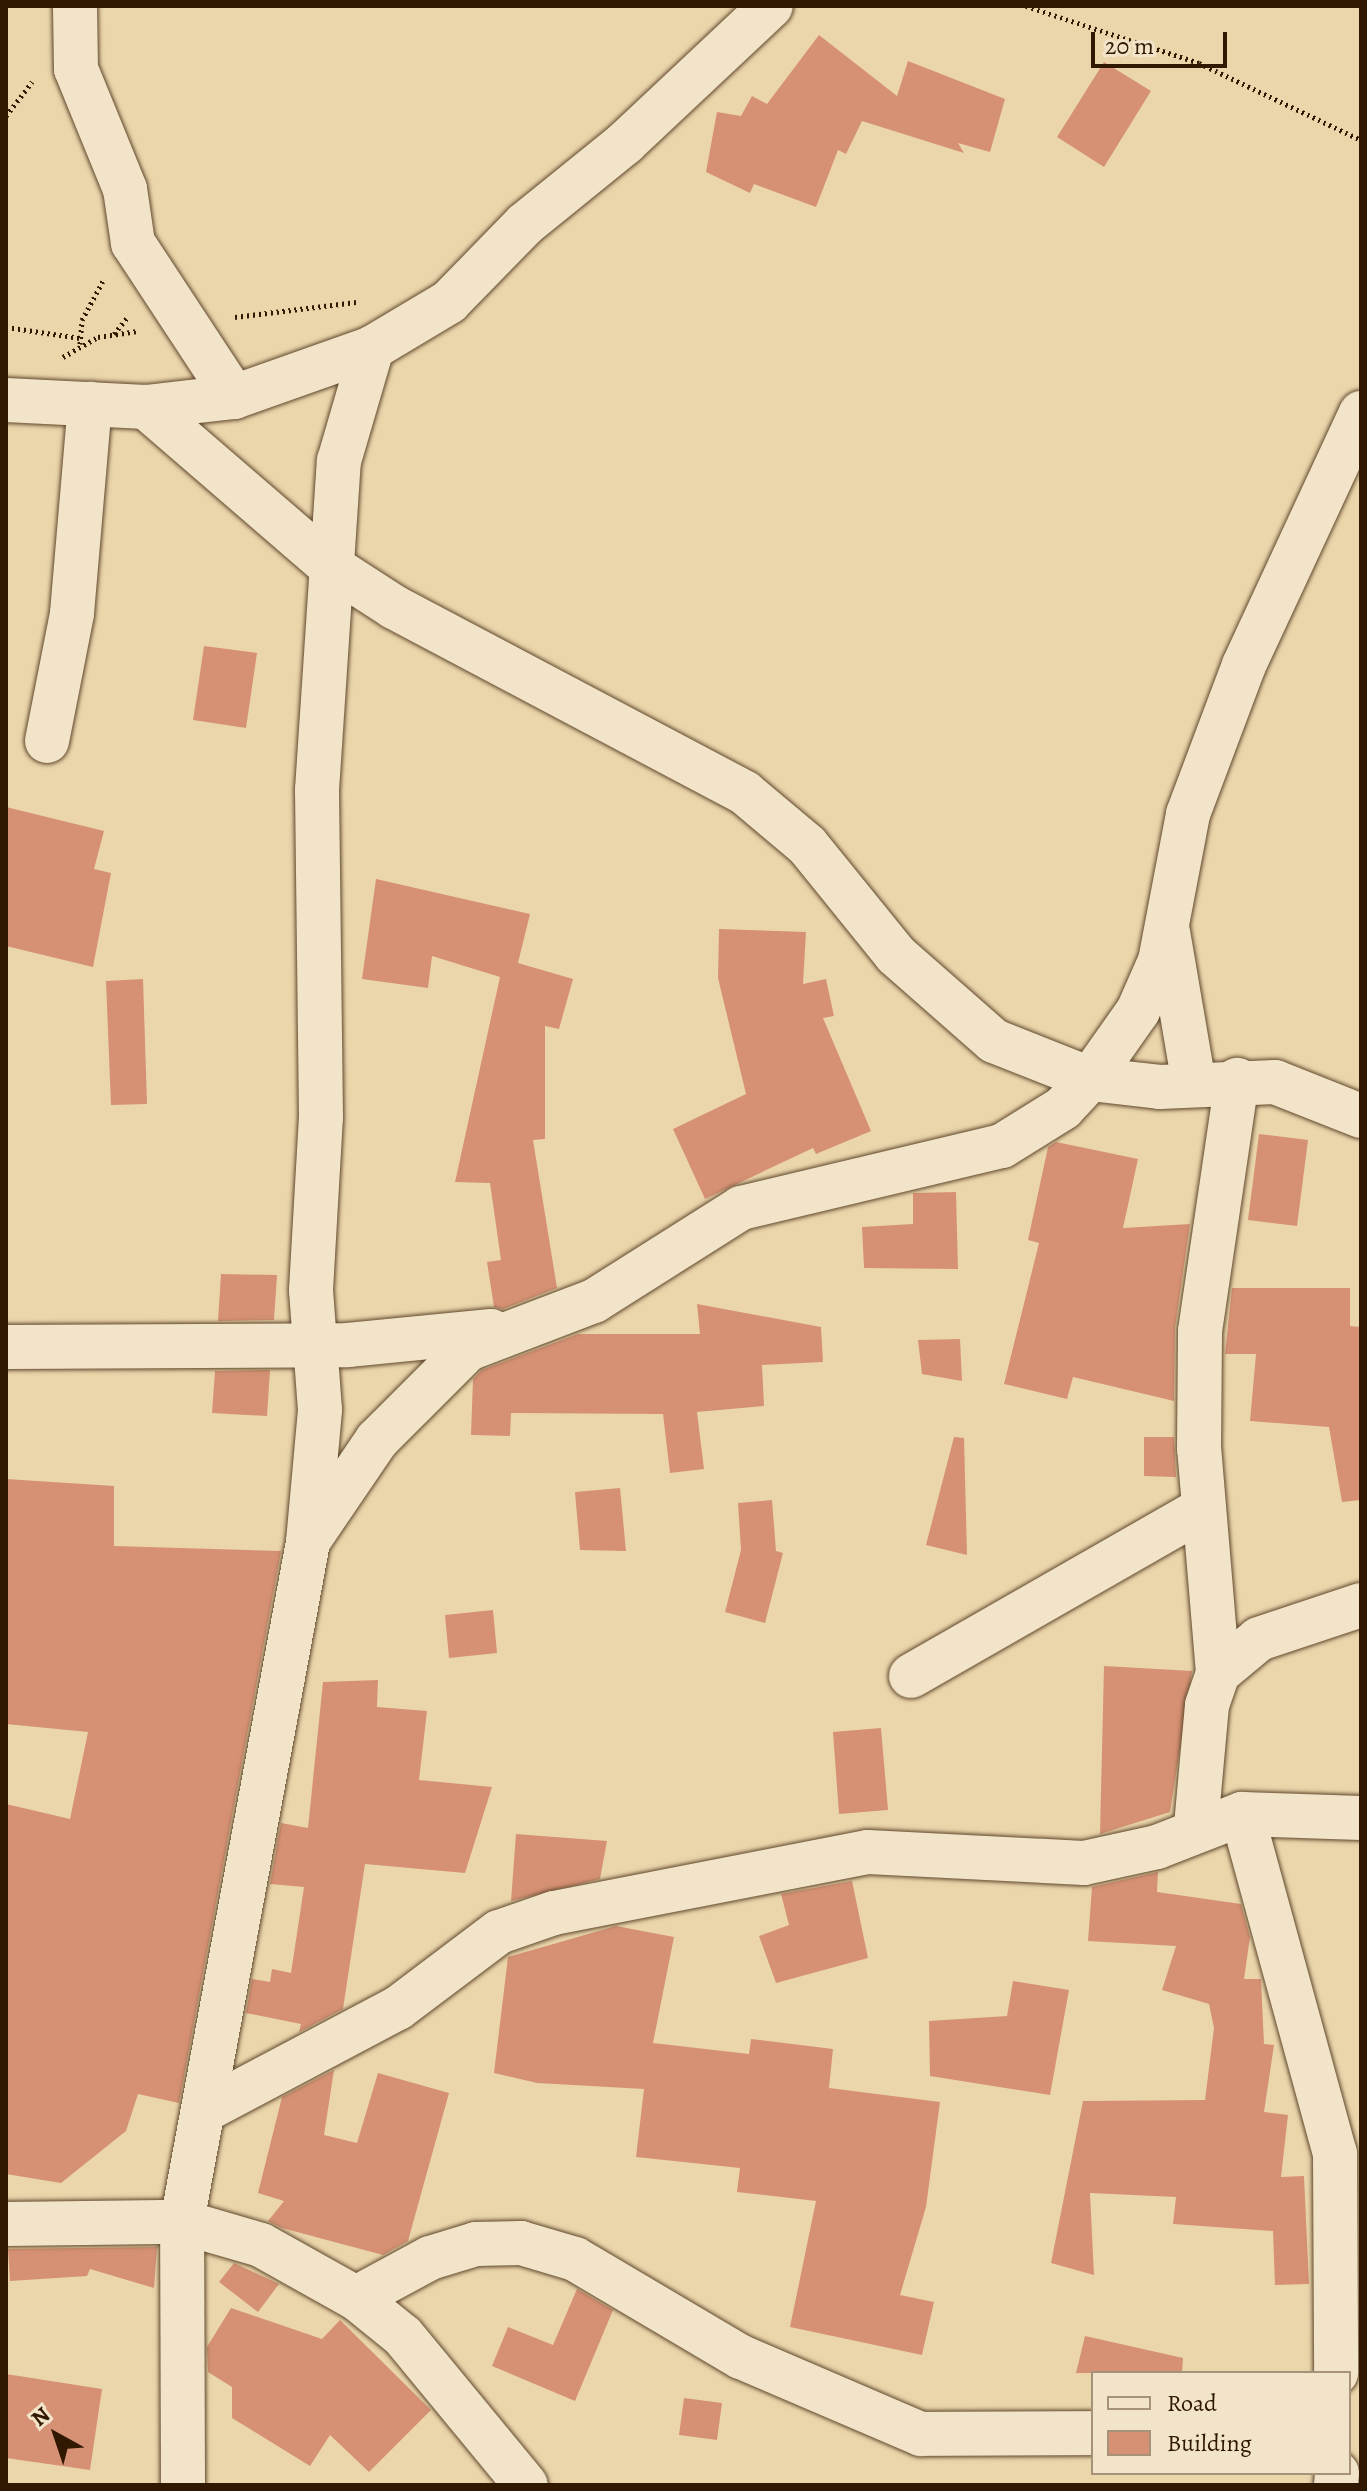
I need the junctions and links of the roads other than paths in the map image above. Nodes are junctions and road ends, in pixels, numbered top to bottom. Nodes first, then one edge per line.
1 (75, 6) edge
2 (771, 6) edge
3 (372, 348) junction
4 (234, 397) junction
5 (6, 400) edge
6 (90, 404) junction
7 (146, 407) junction
8 (1361, 413) edge
9 (329, 565) junction
10 (47, 741) dead end
11 (1167, 926) junction
12 (1090, 1079) junction
13 (1237, 1080) junction
14 (1194, 1084) junction
15 (1361, 1116) edge
16 (509, 1329) junction
17 (313, 1345) junction
18 (6, 1347) edge
19 (1203, 1509) junction
20 (308, 1542) junction
21 (1361, 1605) edge
22 (1218, 1673) junction
23 (911, 1676) dead end
24 (1242, 1814) junction
25 (1361, 1818) edge
26 (1196, 1826) junction
27 (207, 2109) junction
28 (182, 2222) junction
29 (6, 2224) edge
30 (356, 2298) junction
31 (1336, 2371) edge
32 (1091, 2433) edge
33 (183, 2485) edge
34 (526, 2485) edge

1 - 4 street
2 - 3 street
3 - 4 street
3 - 9 street
4 - 7 street
5 - 6 street
6 - 7 street
6 - 10 street
7 - 9 street
8 - 11 street
9 - 12 street
9 - 17 street
11 - 12 street
11 - 14 street
12 - 14 street
12 - 16 street
13 - 14 street
13 - 15 street
13 - 19 street
16 - 17 street
16 - 20 street
17 - 18 street
17 - 20 street
19 - 22 street
19 - 23 street
20 - 27 street
21 - 22 street
22 - 26 street
24 - 25 street
24 - 26 street
24 - 31 street
26 - 27 street
27 - 28 street
28 - 29 street
28 - 30 street
28 - 33 street
30 - 32 street
30 - 34 street

